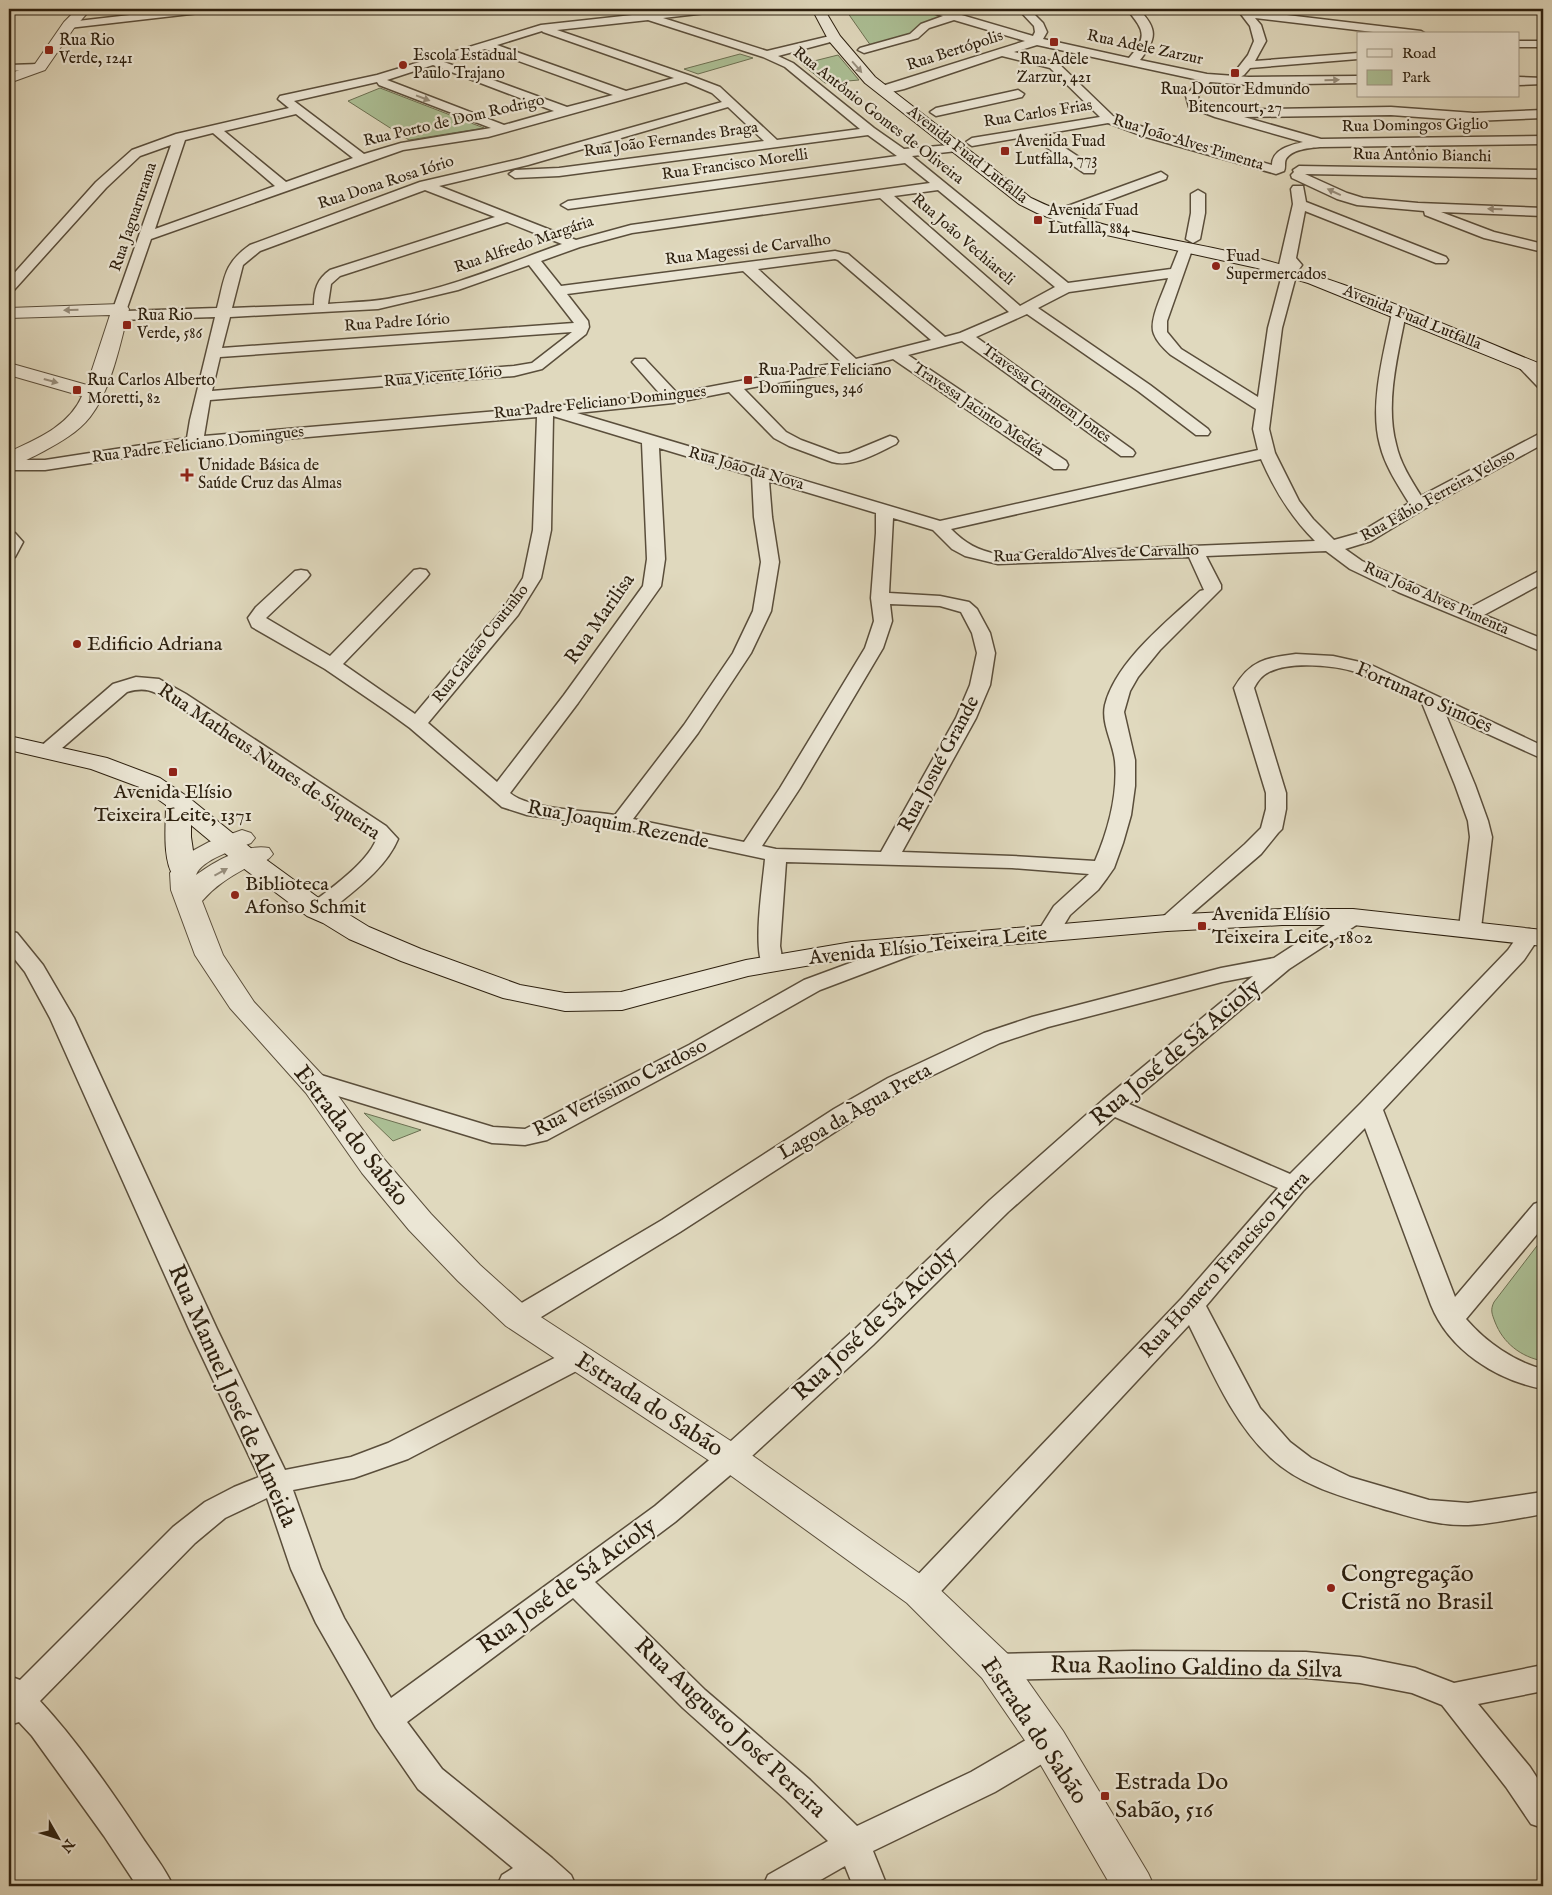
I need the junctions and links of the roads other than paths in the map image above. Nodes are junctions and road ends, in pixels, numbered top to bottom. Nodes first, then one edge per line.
1 (84, 9) edge
2 (208, 9) edge
3 (715, 9) edge
4 (818, 9) edge
5 (930, 9) edge
6 (1023, 9) edge
7 (1132, 9) edge
8 (1480, 9) edge
9 (1543, 10) edge
10 (1244, 11) edge
11 (1356, 13) dead end
12 (647, 16) junction
13 (954, 16) junction
14 (69, 25) junction
15 (541, 28) junction
16 (1378, 30) junction
17 (1400, 32) edge
18 (1543, 36) edge
19 (834, 38) junction
20 (1036, 40) junction
21 (484, 44) junction
22 (1522, 44) edge
23 (1543, 44) edge
24 (860, 45) joint
25 (1003, 53) junction
26 (767, 56) junction
27 (1357, 56) edge
28 (434, 62) junction
29 (875, 62) dead end
30 (1132, 62) junction
31 (1248, 65) junction
32 (40, 67) junction
33 (9, 68) edge
34 (380, 78) junction
35 (687, 78) junction
36 (1208, 78) junction
37 (9, 79) edge
38 (1357, 79) edge
39 (1231, 81) junction
40 (1520, 81) edge
41 (1543, 81) edge
42 (885, 82) junction
43 (900, 86) junction
44 (1018, 94) dead end
45 (625, 95) junction
46 (730, 103) junction
47 (298, 110) junction
48 (566, 111) junction
49 (936, 112) junction
50 (1219, 114) junction
51 (1543, 114) edge
52 (1108, 120) junction
53 (504, 128) junction
54 (215, 129) junction
55 (870, 131) junction
56 (1033, 132) junction
57 (180, 137) junction
58 (1543, 140) edge
59 (773, 143) junction
60 (1320, 143) junction
61 (964, 144) junction
62 (1288, 151) junction
63 (904, 156) junction
64 (362, 159) junction
65 (1089, 170) dead end
66 (1277, 170) junction
67 (1296, 172) junction
68 (477, 173) junction
69 (1543, 174) edge
70 (1161, 176) dead end
71 (426, 185) junction
72 (939, 186) junction
73 (284, 187) junction
74 (883, 194) junction
75 (1198, 194) dead end
76 (630, 197) junction
77 (1300, 201) junction
78 (568, 206) dead end
79 (1418, 207) junction
80 (1070, 210) junction
81 (1543, 212) edge
82 (510, 217) junction
83 (661, 225) junction
84 (147, 236) junction
85 (1189, 243) junction
86 (575, 244) junction
87 (1543, 248) edge
88 (533, 260) junction
89 (1441, 260) dead end
90 (1290, 265) junction
91 (746, 266) junction
92 (1177, 272) junction
93 (9, 287) edge
94 (1065, 288) junction
95 (558, 291) junction
96 (321, 309) junction
97 (1024, 310) junction
98 (119, 312) junction
99 (224, 312) junction
100 (9, 313) edge
101 (1400, 313) junction
102 (582, 327) junction
103 (966, 336) junction
104 (942, 342) junction
105 (213, 354) junction
106 (896, 354) junction
107 (1543, 359) edge
108 (640, 362) dead end
109 (853, 364) junction
110 (1524, 364) junction
111 (9, 369) edge
112 (1543, 372) edge
113 (1543, 384) edge
114 (733, 387) junction
115 (93, 393) junction
116 (204, 396) junction
117 (673, 398) junction
118 (1264, 407) junction
119 (549, 411) junction
120 (1202, 432) dead end
121 (1543, 438) edge
122 (650, 441) junction
123 (890, 441) dead end
124 (196, 442) junction
125 (1127, 453) dead end
126 (1267, 453) junction
127 (9, 460) edge
128 (1060, 465) dead end
129 (9, 466) edge
130 (760, 473) junction
131 (1418, 505) junction
132 (884, 509) junction
133 (939, 526) junction
134 (9, 537) edge
135 (1330, 546) junction
136 (1195, 551) junction
137 (9, 553) edge
138 (420, 574) dead end
139 (301, 575) dead end
140 (1543, 576) edge
141 (880, 598) junction
142 (1470, 615) junction
143 (1543, 646) edge
144 (332, 665) junction
145 (1430, 700) junction
146 (418, 724) junction
147 (9, 743) edge
148 (52, 746) junction
149 (1543, 753) edge
150 (498, 795) junction
151 (179, 802) junction
152 (620, 822) junction
153 (245, 848) junction
154 (749, 850) junction
155 (776, 855) junction
156 (888, 859) junction
157 (1103, 868) junction
158 (186, 885) junction
159 (325, 910) junction
160 (1353, 917) junction
161 (1167, 922) junction
162 (1470, 928) junction
163 (1048, 933) junction
164 (1536, 937) edge
165 (9, 938) edge
166 (915, 946) junction
167 (772, 963) junction
168 (1281, 964) junction
169 (310, 1080) junction
170 (1112, 1106) junction
171 (1370, 1109) junction
172 (1294, 1185) junction
173 (1543, 1210) edge
174 (1192, 1305) junction
175 (518, 1318) junction
176 (1451, 1319) junction
177 (578, 1358) junction
178 (1543, 1379) edge
179 (731, 1458) junction
180 (276, 1483) junction
181 (1543, 1503) edge
182 (575, 1581) junction
183 (920, 1593) junction
184 (996, 1667) junction
185 (1543, 1678) edge
186 (1453, 1696) junction
187 (12, 1700) edge
188 (388, 1719) junction
189 (1049, 1743) junction
190 (1543, 1814) edge
191 (853, 1844) junction
192 (538, 1881) edge
193 (156, 1886) edge
194 (780, 1886) edge
195 (870, 1886) edge
196 (1133, 1886) edge

1 - 14 main road
2 - 14 street
3 - 12 street
4 - 19 main road, Avenida Fuad Lutfalla
5 - 13 street, Rua Adele Zarzur
6 - 20 street
7 - 30 street
8 - 9 main road
10 - 16 street
10 - 31 street
11 - 16 street
12 - 15 street
12 - 26 street, Rua Antônio Gomes de Oliveira
13 - 20 street, Rua Adele Zarzur
13 - 24 street
14 - 32 main road
15 - 21 street
15 - 35 street
16 - 17 street
18 - 22 street
19 - 26 street
19 -> 42 main road, Avenida Fuad Lutfalla
20 - 25 street, Rua Bertópolis
20 - 30 street, Rua Adele Zarzur
21 - 28 street
21 - 45 street
22 - 23 street
24 - 29 main road
25 - 43 street, Rua Bertópolis
25 - 52 street, Rua João Alves Pimenta
26 - 55 street, Rua Antônio Gomes de Oliveira
27 - 31 street
28 - 34 street
28 - 48 street
30 - 36 street, Rua Adele Zarzur
31 - 39 street
32 - 33 street
32 - 37 main road
34 - 47 street
34 -> 53 street
35 - 45 street, Rua Porto de Dom Rodrigo
35 - 46 street
36 - 39 street, Rua Adele Zarzur
36 - 50 street
39 -> 38 street, Rua Adele Zarzur
40 - 41 street
42 - 43 main road, Avenida Fuad Lutfalla
42 - 61 main road, Avenida Fuad Lutfalla
43 - 49 main road, Avenida Fuad Lutfalla
44 - 49 street
45 - 48 street, Rua Porto de Dom Rodrigo
46 - 59 street
46 - 68 street, Rua Dona Rosa Iório
47 - 54 street
47 - 64 street
48 - 53 street, Rua Porto de Dom Rodrigo
49 - 61 main road, Avenida Fuad Lutfalla
50 - 51 street, Rua Domingos Giglio
50 - 60 street
52 - 56 street, Rua Carlos Frias
52 - 66 street, Rua João Alves Pimenta
53 - 64 street, Rua Porto de Dom Rodrigo
54 - 57 street
54 - 73 street
55 - 59 street, Rua João Fernandes Braga
55 - 63 street, Rua Antônio Gomes de Oliveira
56 - 61 street, Rua Carlos Frias
56 - 65 street
57 - 84 street, Rua Jaguarurama
57 - 93 street
58 - 60 street, Rua Domingos Giglio
59 - 68 street, Rua João Fernandes Braga
60 - 62 street, Rua Domingos Giglio
61 - 63 street, Rua Carlos Frias
61 - 80 main road, Avenida Fuad Lutfalla
61 - 85 main road, Avenida Fuad Lutfalla
62 - 66 street
62 - 67 street
63 - 72 street, Rua Antônio Gomes de Oliveira
63 - 76 street, Rua Francisco Morelli
64 - 73 street, Rua Porto de Dom Rodrigo
66 - 67 street
66 - 77 street, Rua João Alves Pimenta
67 - 69 street, Rua Antônio Bianchi
67 - 77 street
79 -> 67 street
68 - 71 street, Rua Dona Rosa Iório
70 - 80 street
71 - 82 street
71 - 99 street, Rua Dona Rosa Iório
72 - 74 street, Rua Alfredo Margária
72 - 94 street, Rua Antônio Gomes de Oliveira
73 - 84 street, Rua Porto de Dom Rodrigo
74 - 83 street, Rua Alfredo Margária
74 - 97 street, Rua João Vechiareli
75 - 85 street
76 - 78 street, Rua Francisco Morelli
76 - 83 street
77 - 89 street
77 - 90 street, Rua João Alves Pimenta
81 -> 79 street
79 - 87 street
80 - 85 main road, Avenida Fuad Lutfalla
82 - 86 street
82 - 96 street
83 - 86 street, Rua Alfredo Margária
84 - 98 street, Rua Jaguarurama
85 - 90 main road, Avenida Fuad Lutfalla
85 - 92 street
86 - 88 street, Rua Alfredo Margária
88 - 95 street
88 - 96 street, Rua Alfredo Margária
90 - 101 main road, Avenida Fuad Lutfalla
90 - 107 main road, Avenida Fuad Lutfalla
90 - 118 street, Rua João Alves Pimenta
91 - 95 street, Rua Magessi de Carvalho
91 - 104 street, Rua Magessi de Carvalho
91 - 109 street
92 - 94 street, Rua Padre Feliciano Domingues
92 - 118 street
94 - 97 street, Rua Padre Feliciano Domingues
95 - 102 street
96 - 99 street, Rua Alfredo Margária
97 - 103 street, Rua Padre Feliciano Domingues
97 - 120 street, Rua João Vechiareli
98 - 99 street, Rua Alfredo Margária
98 -> 100 main road
98 - 115 main road
99 - 105 street, Rua Dona Rosa Iório
101 - 110 main road, Avenida Fuad Lutfalla
101 - 131 street
102 - 105 street, Rua Padre Iório
102 - 116 street, Rua Vicente Iório
103 - 104 street, Rua Padre Feliciano Domingues
103 - 125 street, Travessa Carmem Jones
104 - 106 street, Rua Padre Feliciano Domingues
105 - 116 street, Rua Dona Rosa Iório
106 - 109 street, Rua Padre Feliciano Domingues
106 - 128 street, Travessa Jacinto Medéa
108 - 117 street
109 - 114 street, Rua Padre Feliciano Domingues
110 - 112 main road, Avenida Fuad Lutfalla
110 - 113 street, Avenida Fuad Lutfalla
111 -> 115 main road
114 - 117 street, Rua Padre Feliciano Domingues
114 - 123 street
115 - 127 main road
116 - 124 street, Rua Dona Rosa Iório
117 - 119 street, Rua Padre Feliciano Domingues
118 - 126 street, Rua João Alves Pimenta
119 - 122 street, Rua João da Nova
119 - 124 street, Rua Padre Feliciano Domingues
119 - 146 street, Rua Galeão Coutinho
121 - 131 street, Rua Fábio Ferreira Veloso
122 - 130 street, Rua João da Nova
122 - 150 street, Rua Marilisa
124 - 129 street, Rua Padre Feliciano Domingues
126 - 133 street
126 - 135 street, Rua João Alves Pimenta
130 - 132 street, Rua João da Nova
130 - 152 street
131 - 135 street, Rua Fábio Ferreira Veloso
132 - 133 street, Rua João da Nova
132 - 141 street
133 - 136 street, Rua Geraldo Alves de Carvalho
134 - 137 street
135 - 136 street, Rua Geraldo Alves de Carvalho
135 - 142 street, Rua João Alves Pimenta
136 - 157 street
138 - 144 street
139 - 144 street, Rua Joaquim Rezende
140 - 142 street
141 - 154 street
141 - 156 street, Rua Josué Grande
142 - 143 street, Rua João Alves Pimenta
144 - 146 street, Rua Joaquim Rezende
145 - 149 street, Fortunato Simões
145 - 161 street, Fortunato Simões
145 - 162 street
146 - 150 street, Rua Joaquim Rezende
147 - 148 main road, Avenida Elísio Teixeira Leite
148 - 151 main road, Avenida Elísio Teixeira Leite
148 - 153 main road, Avenida Elísio Teixeira Leite
148 - 159 street, Rua Matheus Nunes de Siqueira
150 - 152 street, Rua Joaquim Rezende
151 - 153 main road, Avenida Elísio Teixeira Leite
151 - 158 main road, Estrada do Sabão
152 - 154 street, Rua Joaquim Rezende
153 - 158 main road
153 - 159 main road, Avenida Elísio Teixeira Leite
154 - 155 street, Rua Joaquim Rezende
155 - 156 street, Rua Joaquim Rezende
155 - 167 street
156 - 157 street, Rua Joaquim Rezende
157 - 163 street
158 - 169 main road, Estrada do Sabão
159 - 167 main road, Avenida Elísio Teixeira Leite
160 - 161 main road, Avenida Elísio Teixeira Leite
160 - 162 main road, Avenida Elísio Teixeira Leite
160 - 168 street, Rua José de Sá Acioly
161 - 163 main road, Avenida Elísio Teixeira Leite
162 - 164 main road, Avenida Elísio Teixeira Leite
163 - 166 main road, Avenida Elísio Teixeira Leite
164 - 171 street, Rua Homero Francisco Terra
165 - 180 street, Rua Manuel José de Almeida
166 - 167 main road, Avenida Elísio Teixeira Leite
166 - 169 street, Rua Veríssimo Cardoso
168 - 170 street, Rua José de Sá Acioly
168 - 175 street, Lagoa da Àgua Preta
169 - 175 main road, Estrada do Sabão
170 - 172 street
170 - 179 street, Rua José de Sá Acioly
171 - 172 street, Rua Homero Francisco Terra
171 - 176 street
172 - 174 street, Rua Homero Francisco Terra
173 - 176 street
174 - 181 street
174 - 183 street, Rua Homero Francisco Terra
175 - 177 main road, Estrada do Sabão
176 - 178 street
177 - 179 main road, Estrada do Sabão
177 - 180 street
179 - 182 street, Rua José de Sá Acioly
179 - 183 main road, Estrada do Sabão
180 - 187 street
180 - 188 street, Rua Manuel José de Almeida
182 - 188 street, Rua José de Sá Acioly
182 - 191 street, Rua Augusto José Pereira
183 - 184 main road, Estrada do Sabão
184 - 186 street, Rua Raolino Galdino da Silva
184 - 189 main road, Estrada do Sabão
185 - 186 street
186 - 190 street, Rua Raolino Galdino da Silva
187 - 193 street
188 - 192 street, Rua Manuel José de Almeida
189 - 191 street
189 - 196 main road, Estrada do Sabão
191 - 194 street
191 - 195 street, Rua Augusto José Pereira

